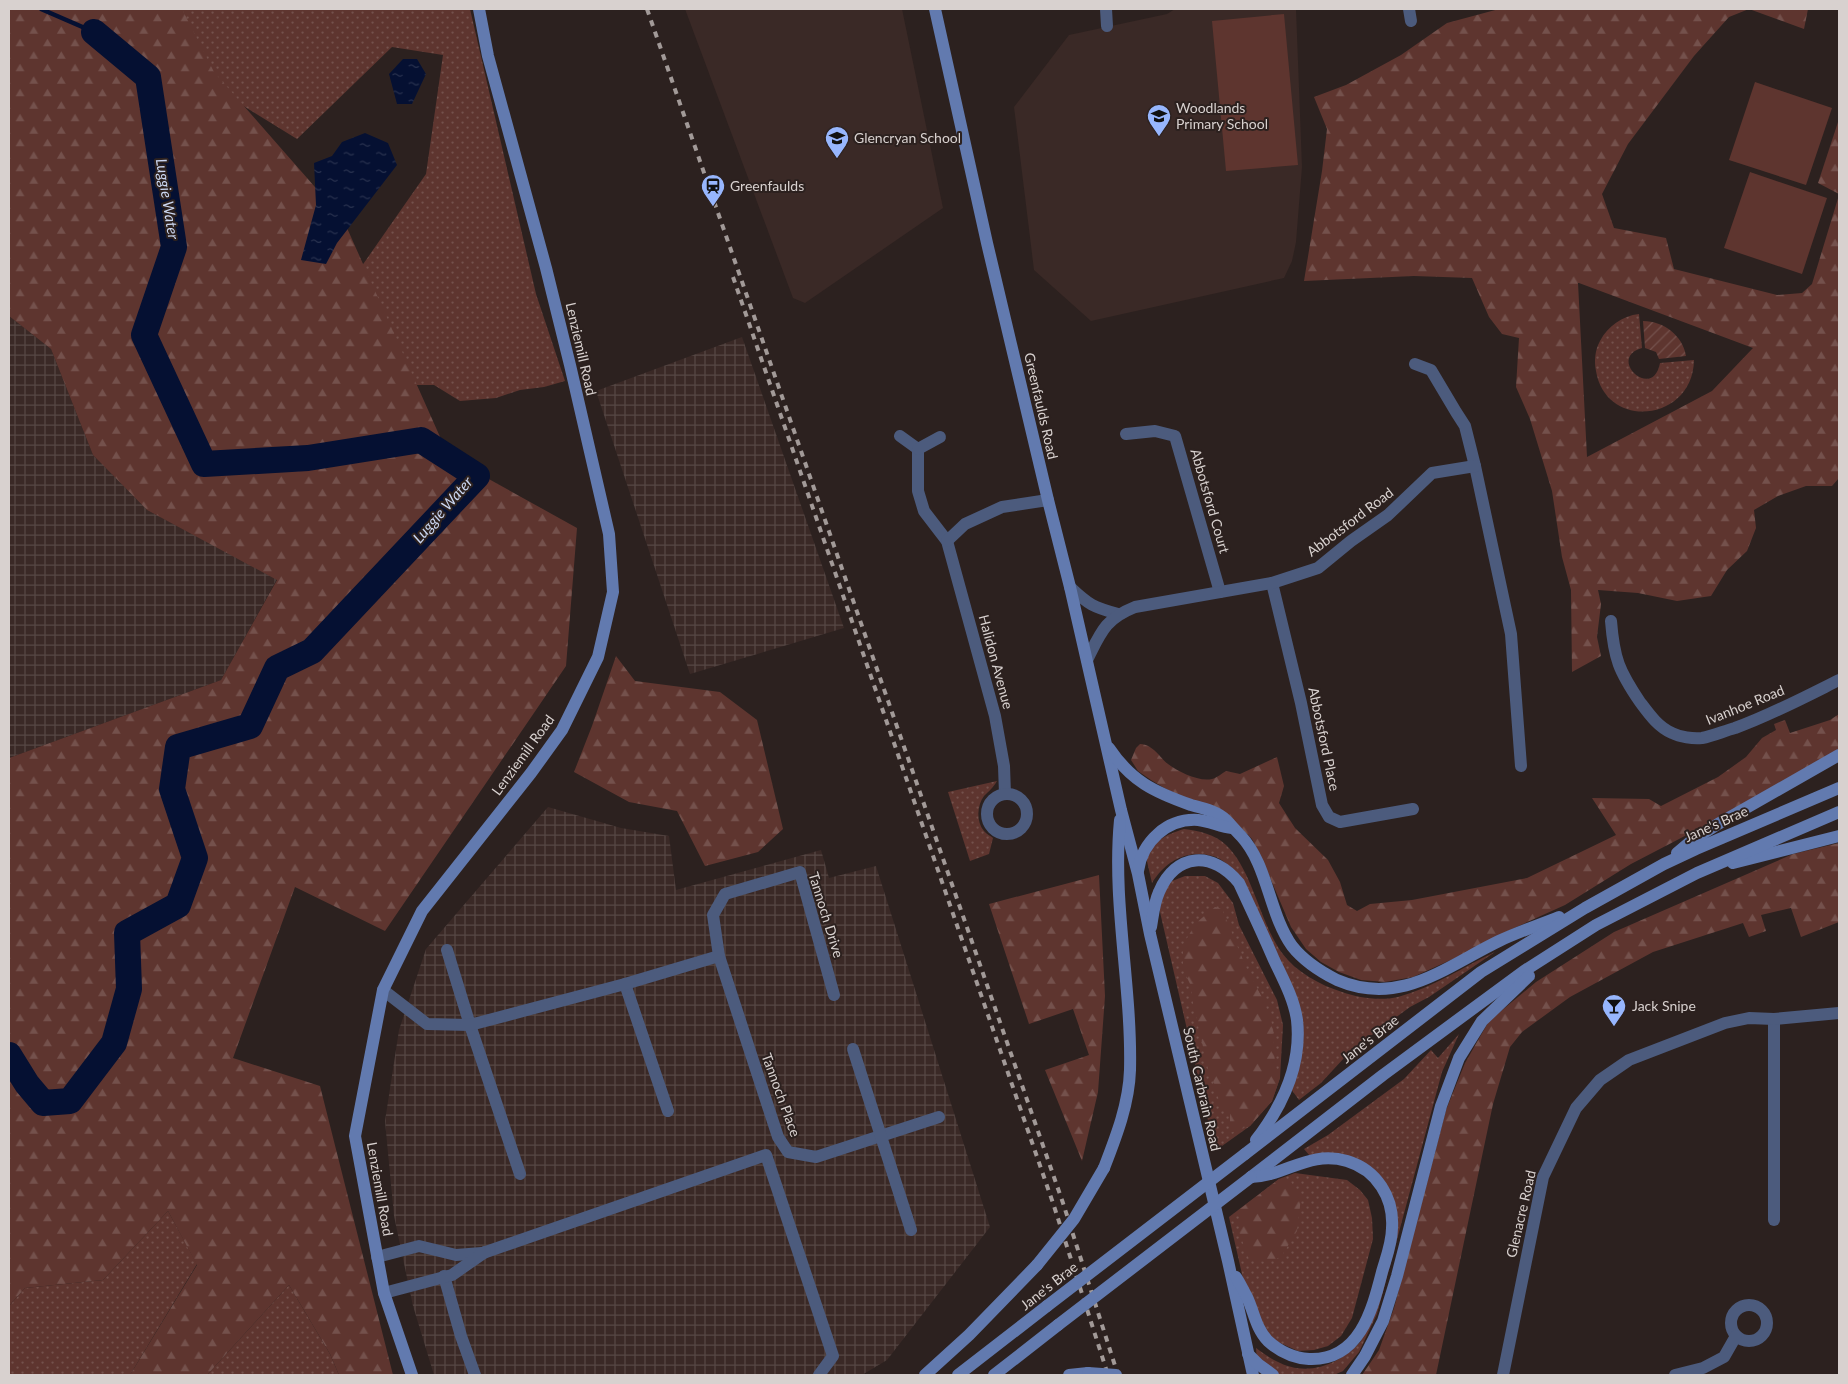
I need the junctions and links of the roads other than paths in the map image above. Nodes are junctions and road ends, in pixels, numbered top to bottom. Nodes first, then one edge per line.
1 (479, 9) edge
2 (934, 9) edge
3 (1106, 9) edge
4 (1106, 26) dead end
5 (1415, 364) dead end
6 (1126, 434) dead end
7 (900, 436) dead end
8 (940, 437) dead end
9 (918, 449) junction
10 (1475, 466) junction
11 (1048, 500) junction
12 (947, 540) junction
13 (1272, 583) junction
14 (1070, 586) junction
15 (1220, 592) junction
16 (1118, 614) junction
17 (1611, 621) dead end
18 (1087, 660) junction
19 (1839, 680) edge
20 (1106, 743) junction
21 (1839, 756) edge
22 (1521, 766) dead end
23 (1839, 788) edge
24 (1005, 794) dead end
25 (1413, 809) dead end
26 (1121, 810) junction
27 (1839, 812) edge
28 (1232, 828) junction
29 (1839, 836) edge
30 (1664, 864) junction
31 (1697, 873) junction
32 (1138, 874) junction
33 (1584, 908) junction
34 (1150, 934) junction
35 (1558, 949) junction
36 (447, 950) dead end
37 (719, 956) junction
38 (625, 984) junction
39 (383, 990) junction
40 (834, 995) dead end
41 (1839, 1013) edge
42 (1774, 1019) junction
43 (470, 1025) junction
44 (853, 1049) dead end
45 (668, 1111) dead end
46 (939, 1117) dead end
47 (880, 1137) junction
48 (1245, 1154) junction
49 (520, 1174) dead end
50 (1251, 1177) junction
51 (1774, 1220) dead end
52 (911, 1230) dead end
53 (483, 1252) junction
54 (377, 1257) junction
55 (1228, 1261) junction
56 (444, 1276) junction
57 (384, 1293) junction
58 (1736, 1336) dead end
59 (1248, 1354) junction
60 (1351, 1373) edge
61 (412, 1375) edge
62 (476, 1375) edge
63 (819, 1375) edge
64 (925, 1375) edge
65 (958, 1375) edge
66 (994, 1375) edge
67 (1069, 1375) edge
68 (1116, 1375) edge
69 (1252, 1375) edge
70 (1273, 1375) edge
71 (1503, 1375) edge
72 (1675, 1375) edge

1 - 39 main road, Lenziemill Road
2 - 11 main road, Greenfaulds Road
3 - 4 street
5 - 10 street
6 - 15 street, Abbotsford Court
7 - 9 street
8 - 9 street
9 - 12 street, Halidon Avenue
10 - 13 street, Abbotsford Road
10 - 22 street
11 - 12 street
11 - 14 main road, Greenfaulds Road
12 - 24 street, Halidon Avenue
13 - 15 street, Abbotsford Road
13 - 25 street, Abbotsford Place
14 - 16 street
14 - 18 main road, Greenfaulds Road
15 - 16 street, Abbotsford Road
16 - 18 street
17 - 19 street, Ivanhoe Road
18 - 20 main road, Greenfaulds Road
20 - 26 main road, Greenfaulds Road
20 - 28 main road
21 - 30 main road
23 - 30 main road, Jane's Brae
26 - 32 main road, South Carbrain Road
26 - 64 main road, bridge
27 - 31 main road
28 - 32 main road
28 - 33 main road
29 - 31 main road
30 - 33 main road, Jane's Brae
31 - 35 main road
32 - 34 main road, South Carbrain Road
33 - 48 main road, Jane's Brae
34 - 48 main road
34 - 55 main road, South Carbrain Road
35 - 50 main road
35 - 60 main road
36 - 43 street
37 - 38 street
37 - 40 street, Tannoch Drive
37 - 47 street, Tannoch Place
38 - 43 street
38 - 45 street
39 - 43 street
39 - 54 main road, Lenziemill Road
41 - 42 street, Glenacre Road
42 - 51 street
42 - 71 street, Glenacre Road
43 - 49 street
44 - 47 street
46 - 47 street, Tannoch Place
47 - 52 street
48 - 65 main road, Jane's Brae, bridge
50 - 55 main road
50 - 66 main road, bridge
53 - 54 street
53 - 56 street
53 - 63 street
54 - 57 main road, Lenziemill Road
55 - 59 main road, South Carbrain Road
56 - 57 street
56 - 62 street
57 - 61 main road, Lenziemill Road
58 - 72 street
59 - 69 main road, South Carbrain Road
59 - 70 main road
67 - 68 main road, bridge

